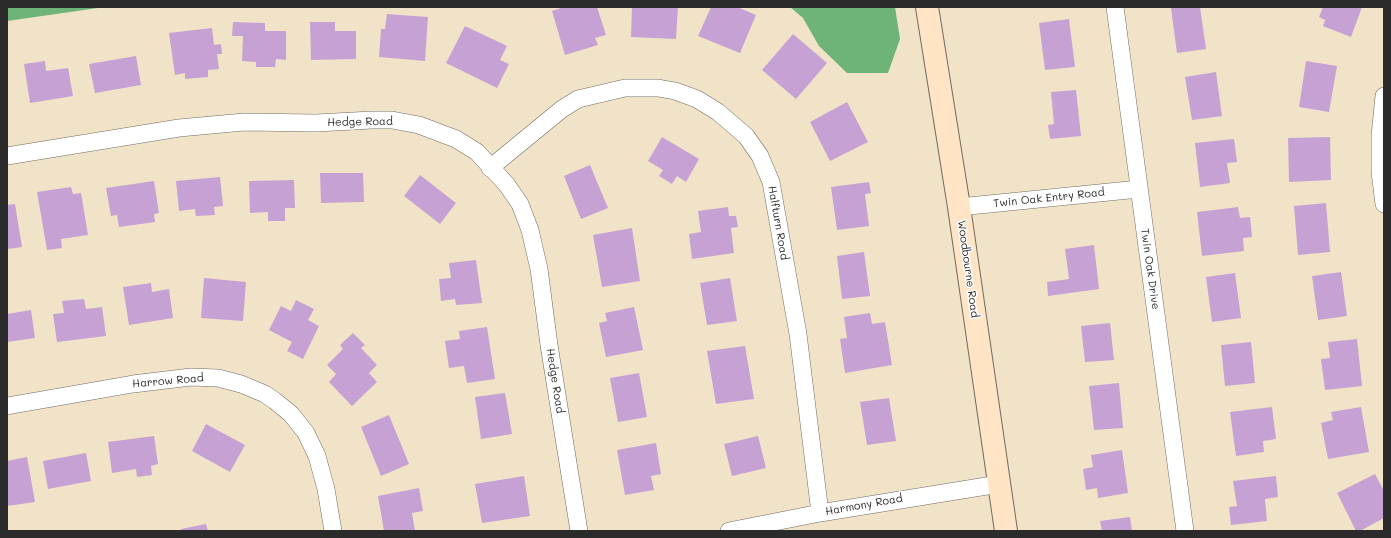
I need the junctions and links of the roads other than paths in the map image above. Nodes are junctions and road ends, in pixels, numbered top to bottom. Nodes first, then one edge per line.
1 (927, 7) edge
2 (1115, 7) edge
3 (1384, 96) edge
4 (7, 156) edge
5 (490, 168) junction
6 (1139, 189) junction
7 (1384, 204) edge
8 (959, 207) junction
9 (7, 406) edge
10 (999, 484) junction
11 (820, 513) junction
12 (333, 531) edge
13 (580, 531) edge
14 (729, 531) edge
15 (1006, 531) edge
16 (1185, 531) edge

1 - 8 main road, Woodbourne Road
2 - 6 street, Twin Oak Drive
3 - 7 street
4 - 5 street, Hedge Road
5 - 11 street, Halfturn Road
5 - 13 street, Hedge Road
6 - 8 street, Twin Oak Entry Road
6 - 16 street, Twin Oak Drive
8 - 10 main road, Woodbourne Road
9 - 12 street, Harrow Road
10 - 11 street, Harmony Road
10 - 15 main road, Woodbourne Road
11 - 14 street, Harmony Road

